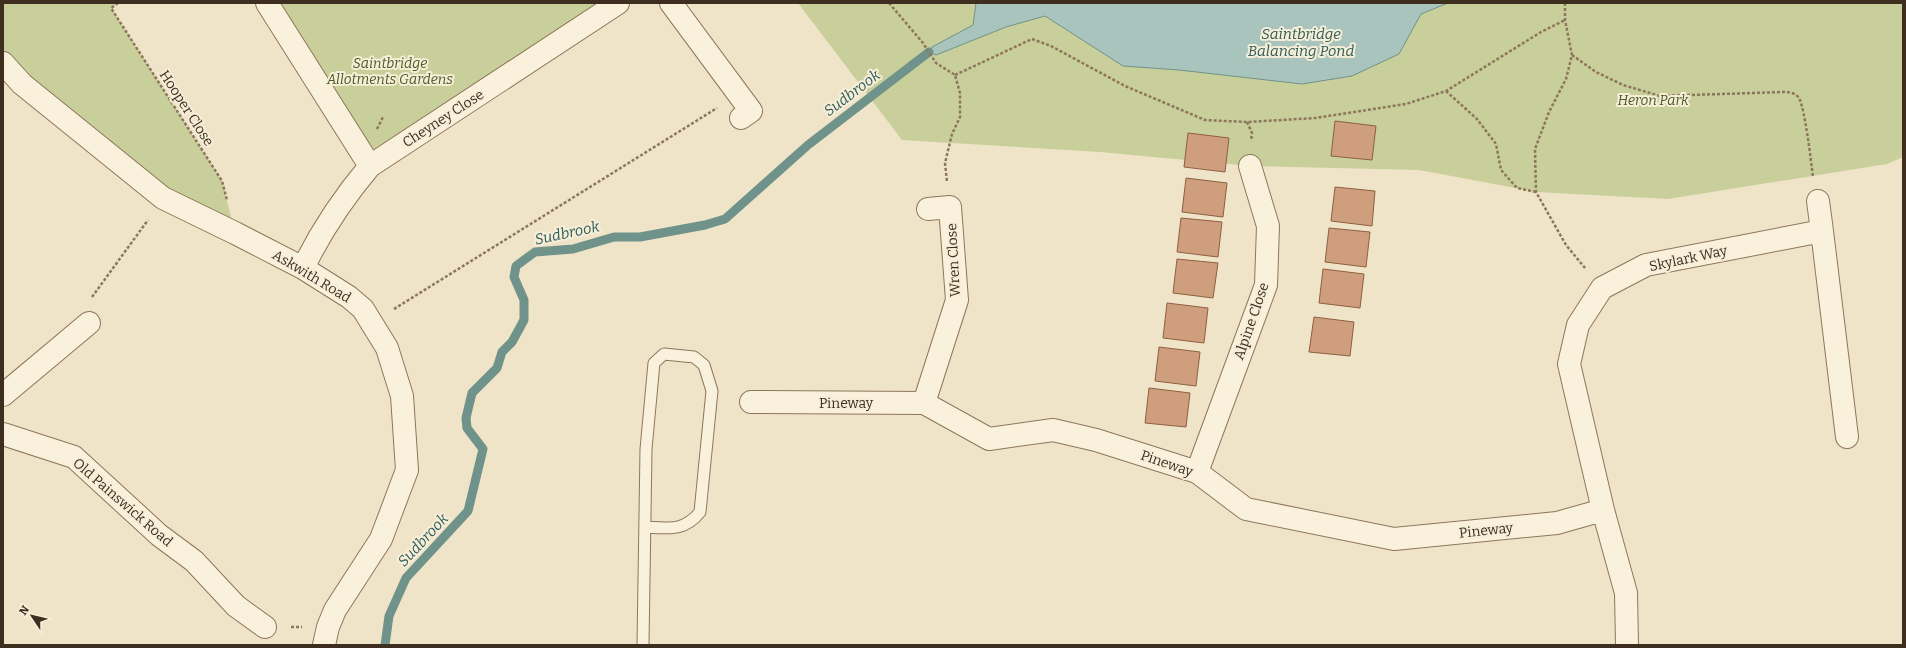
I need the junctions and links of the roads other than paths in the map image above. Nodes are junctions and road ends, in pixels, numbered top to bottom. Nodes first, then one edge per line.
1 (267, 3) edge
2 (618, 3) edge
3 (671, 3) edge
4 (3, 63) edge
5 (741, 118) dead end
6 (370, 166) junction
7 (1250, 166) dead end
8 (1818, 200) road end
9 (928, 208) dead end
10 (1822, 231) junction
11 (302, 268) junction
12 (89, 323) road end
13 (3, 395) edge
14 (751, 402) dead end
15 (924, 403) junction
16 (3, 434) edge
17 (1847, 437) dead end
18 (1197, 472) junction
19 (1603, 510) junction
20 (645, 528) junction
21 (265, 627) road end
22 (326, 636) edge
23 (644, 645) edge
24 (1627, 645) edge

1 - 6 street
2 - 6 street, Cheyney Close
3 - 5 street
4 - 11 street, Askwith Road
6 - 11 street, Cheyney Close
7 - 18 street, Alpine Close
8 - 10 street
9 - 15 street, Wren Close
10 - 17 street
10 - 19 street, Skylark Way
11 - 22 street, Askwith Road
12 - 13 street
14 - 15 street, Pineway
15 - 18 street, Pineway
16 - 21 street, Old Painswick Road
18 - 19 street, Pineway
19 - 24 street, Skylark Way
20 - 20 lane
20 - 23 lane

